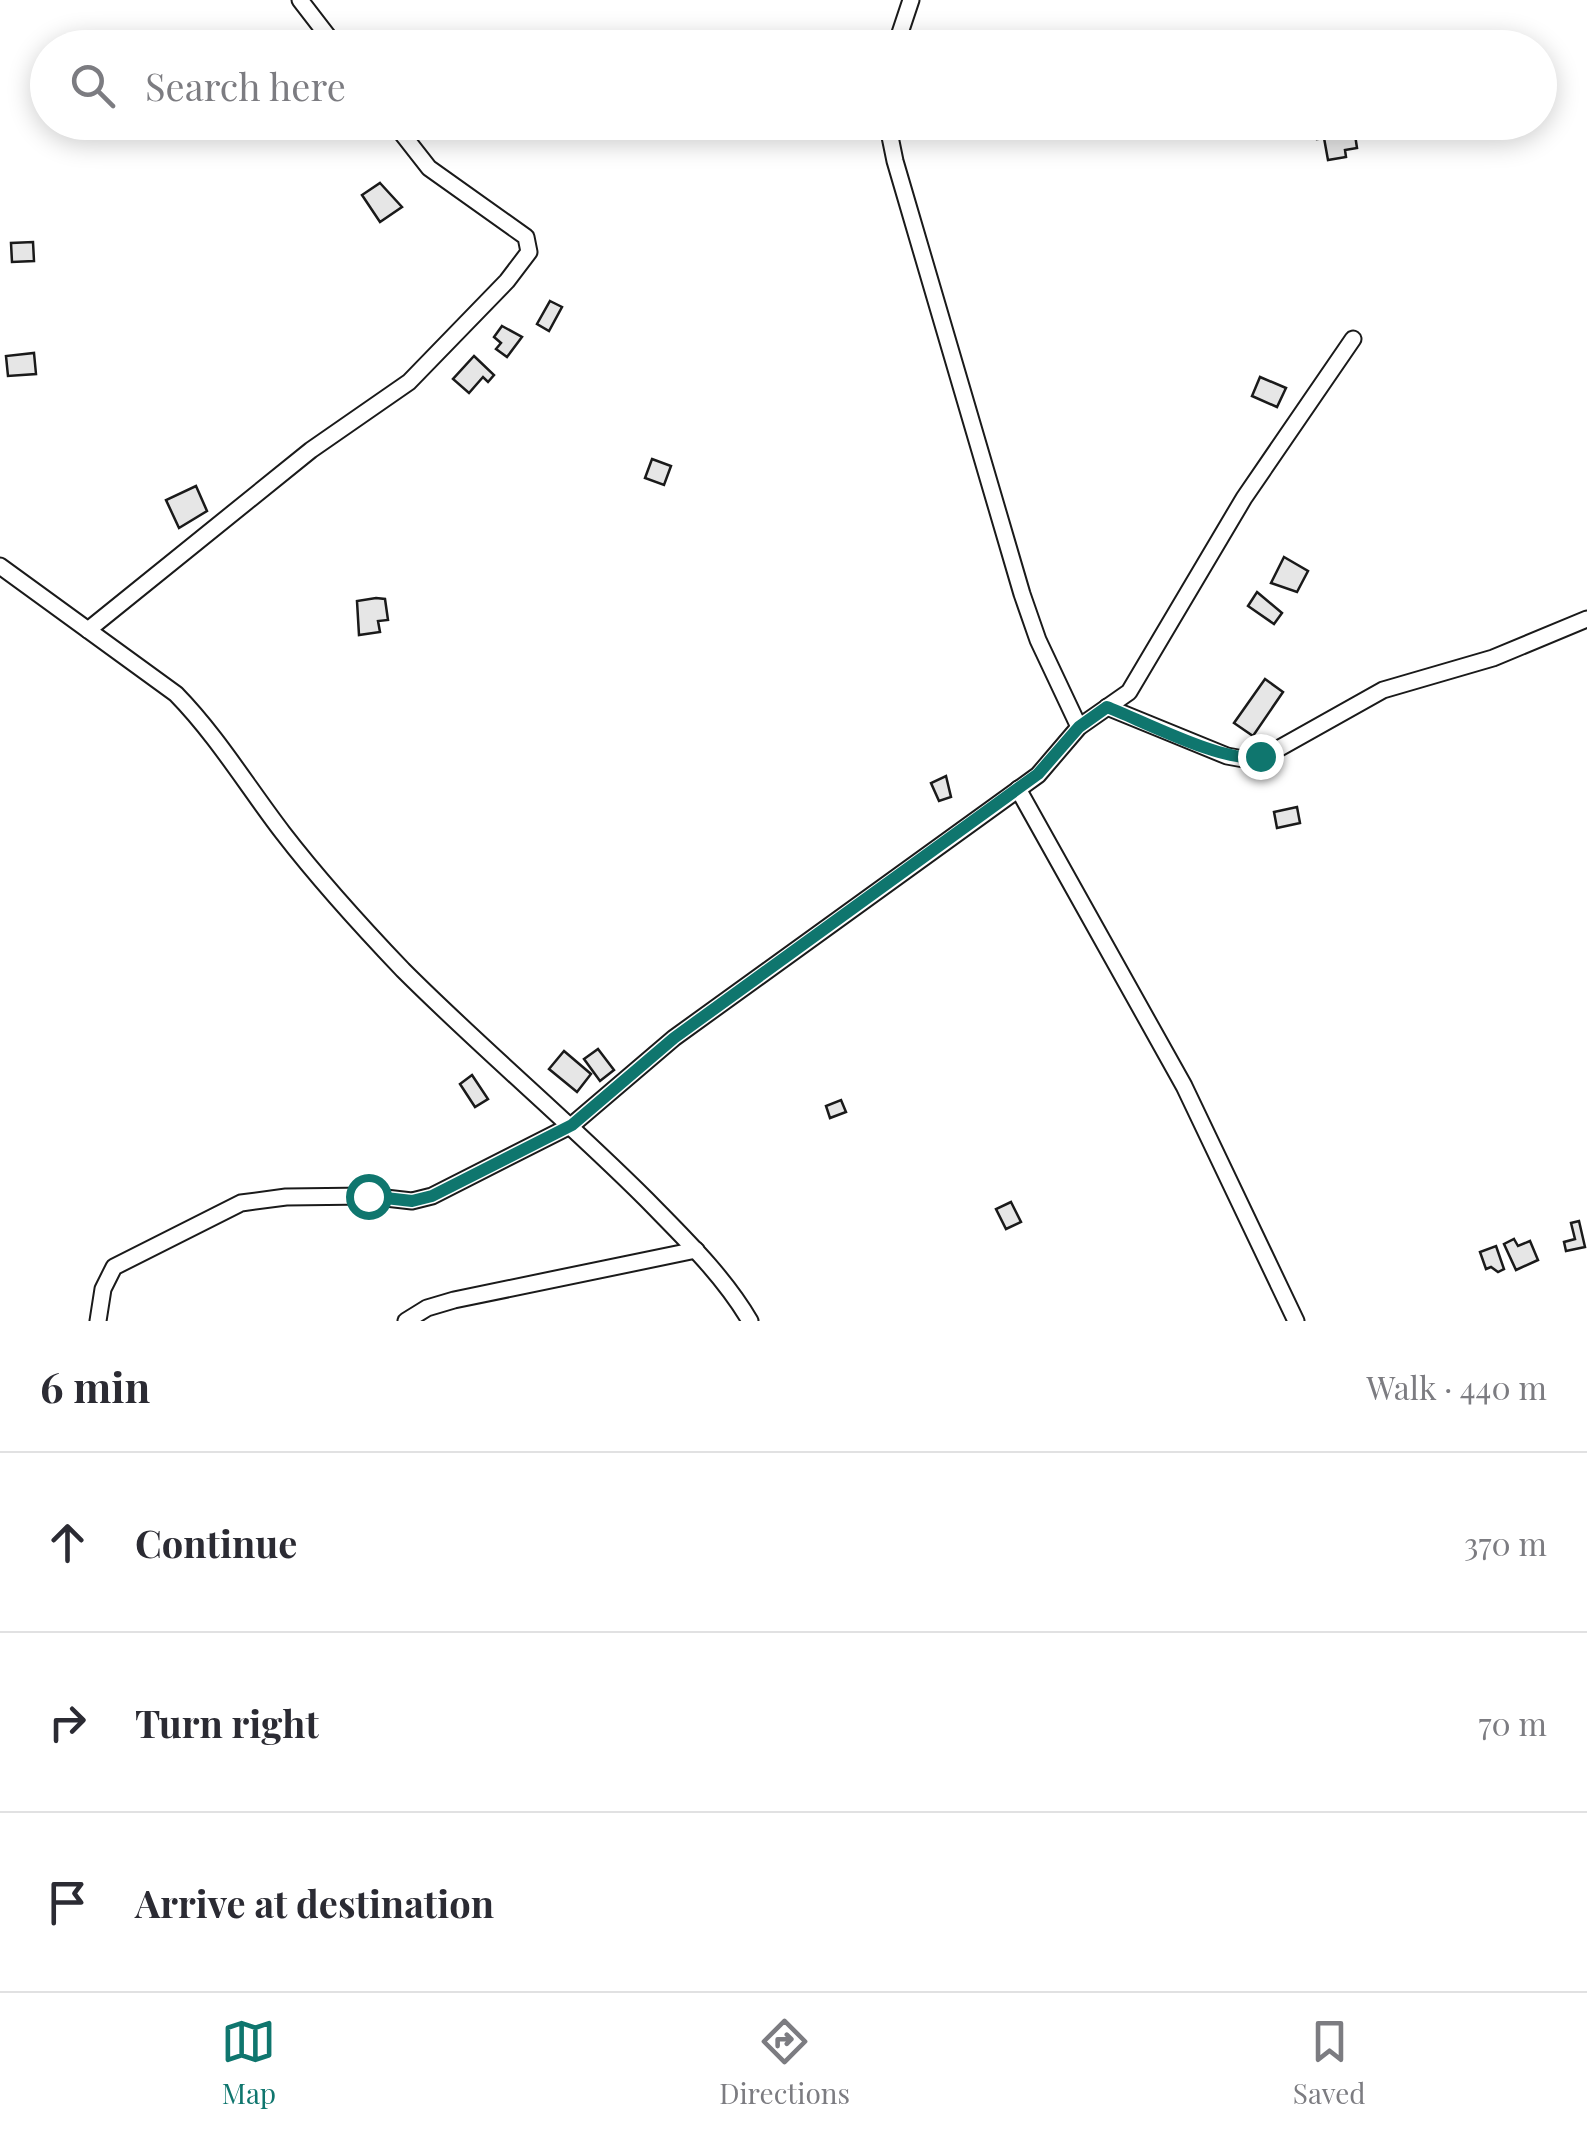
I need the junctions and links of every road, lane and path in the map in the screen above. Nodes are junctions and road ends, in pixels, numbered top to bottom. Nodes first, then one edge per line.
1 (300, 0) edge
2 (911, 0) edge
3 (323, 30) edge
4 (901, 30) edge
5 (407, 140) edge
6 (891, 140) edge
7 (1353, 339) dead end
8 (0, 566) edge
9 (1587, 620) edge
10 (88, 630) junction
11 (1107, 707) junction
12 (1079, 727) junction
13 (1018, 789) junction
14 (572, 1125) junction
15 (696, 1250) junction
16 (98, 1321) edge
17 (406, 1321) edge
18 (750, 1321) edge
19 (1296, 1321) edge

1 - 3 street
2 - 4 street
5 - 10 street
6 - 12 street
7 - 11 street
8 - 10 street
9 - 11 street
10 - 14 street
11 - 12 street
12 - 13 street
13 - 14 street
13 - 19 street
14 - 15 street
14 - 16 street
15 - 17 street
15 - 18 street

